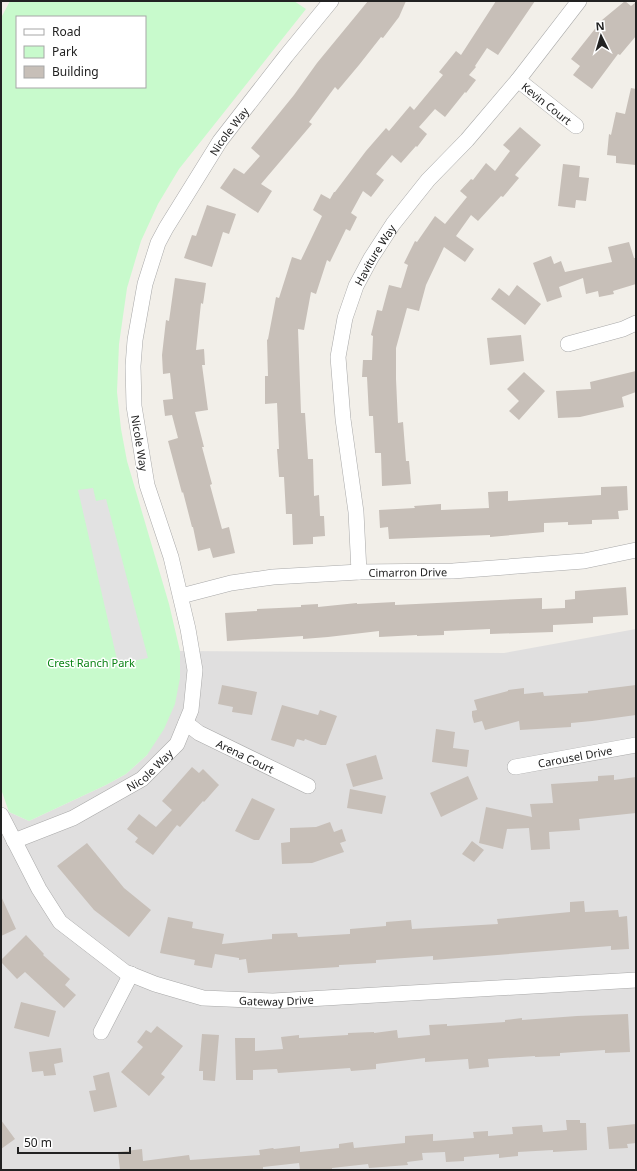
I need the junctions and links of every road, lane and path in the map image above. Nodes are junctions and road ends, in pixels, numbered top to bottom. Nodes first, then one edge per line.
1 (331, 1) edge
2 (579, 1) edge
3 (518, 80) junction
4 (576, 126) dead end
5 (636, 323) edge
6 (568, 344) dead end
7 (636, 550) edge
8 (359, 572) junction
9 (181, 596) junction
10 (186, 722) junction
11 (636, 745) edge
12 (515, 767) dead end
13 (308, 786) dead end
14 (1, 815) edge
15 (14, 841) junction
16 (131, 974) junction
17 (636, 980) edge
18 (101, 1032) dead end

1 - 9 street, Nicole Way
2 - 3 street, Haviture Way
3 - 4 street, Kevin Court
3 - 8 street, Haviture Way
5 - 6 street
7 - 8 street, Cimarron Drive
8 - 9 street, Cimarron Drive
9 - 10 street, Nicole Way
10 - 13 street, Arena Court
10 - 15 street, Nicole Way
11 - 12 street, Carousel Drive
14 - 15 street, Gateway Drive
15 - 16 street, Gateway Drive
16 - 17 street, Gateway Drive
16 - 18 street

